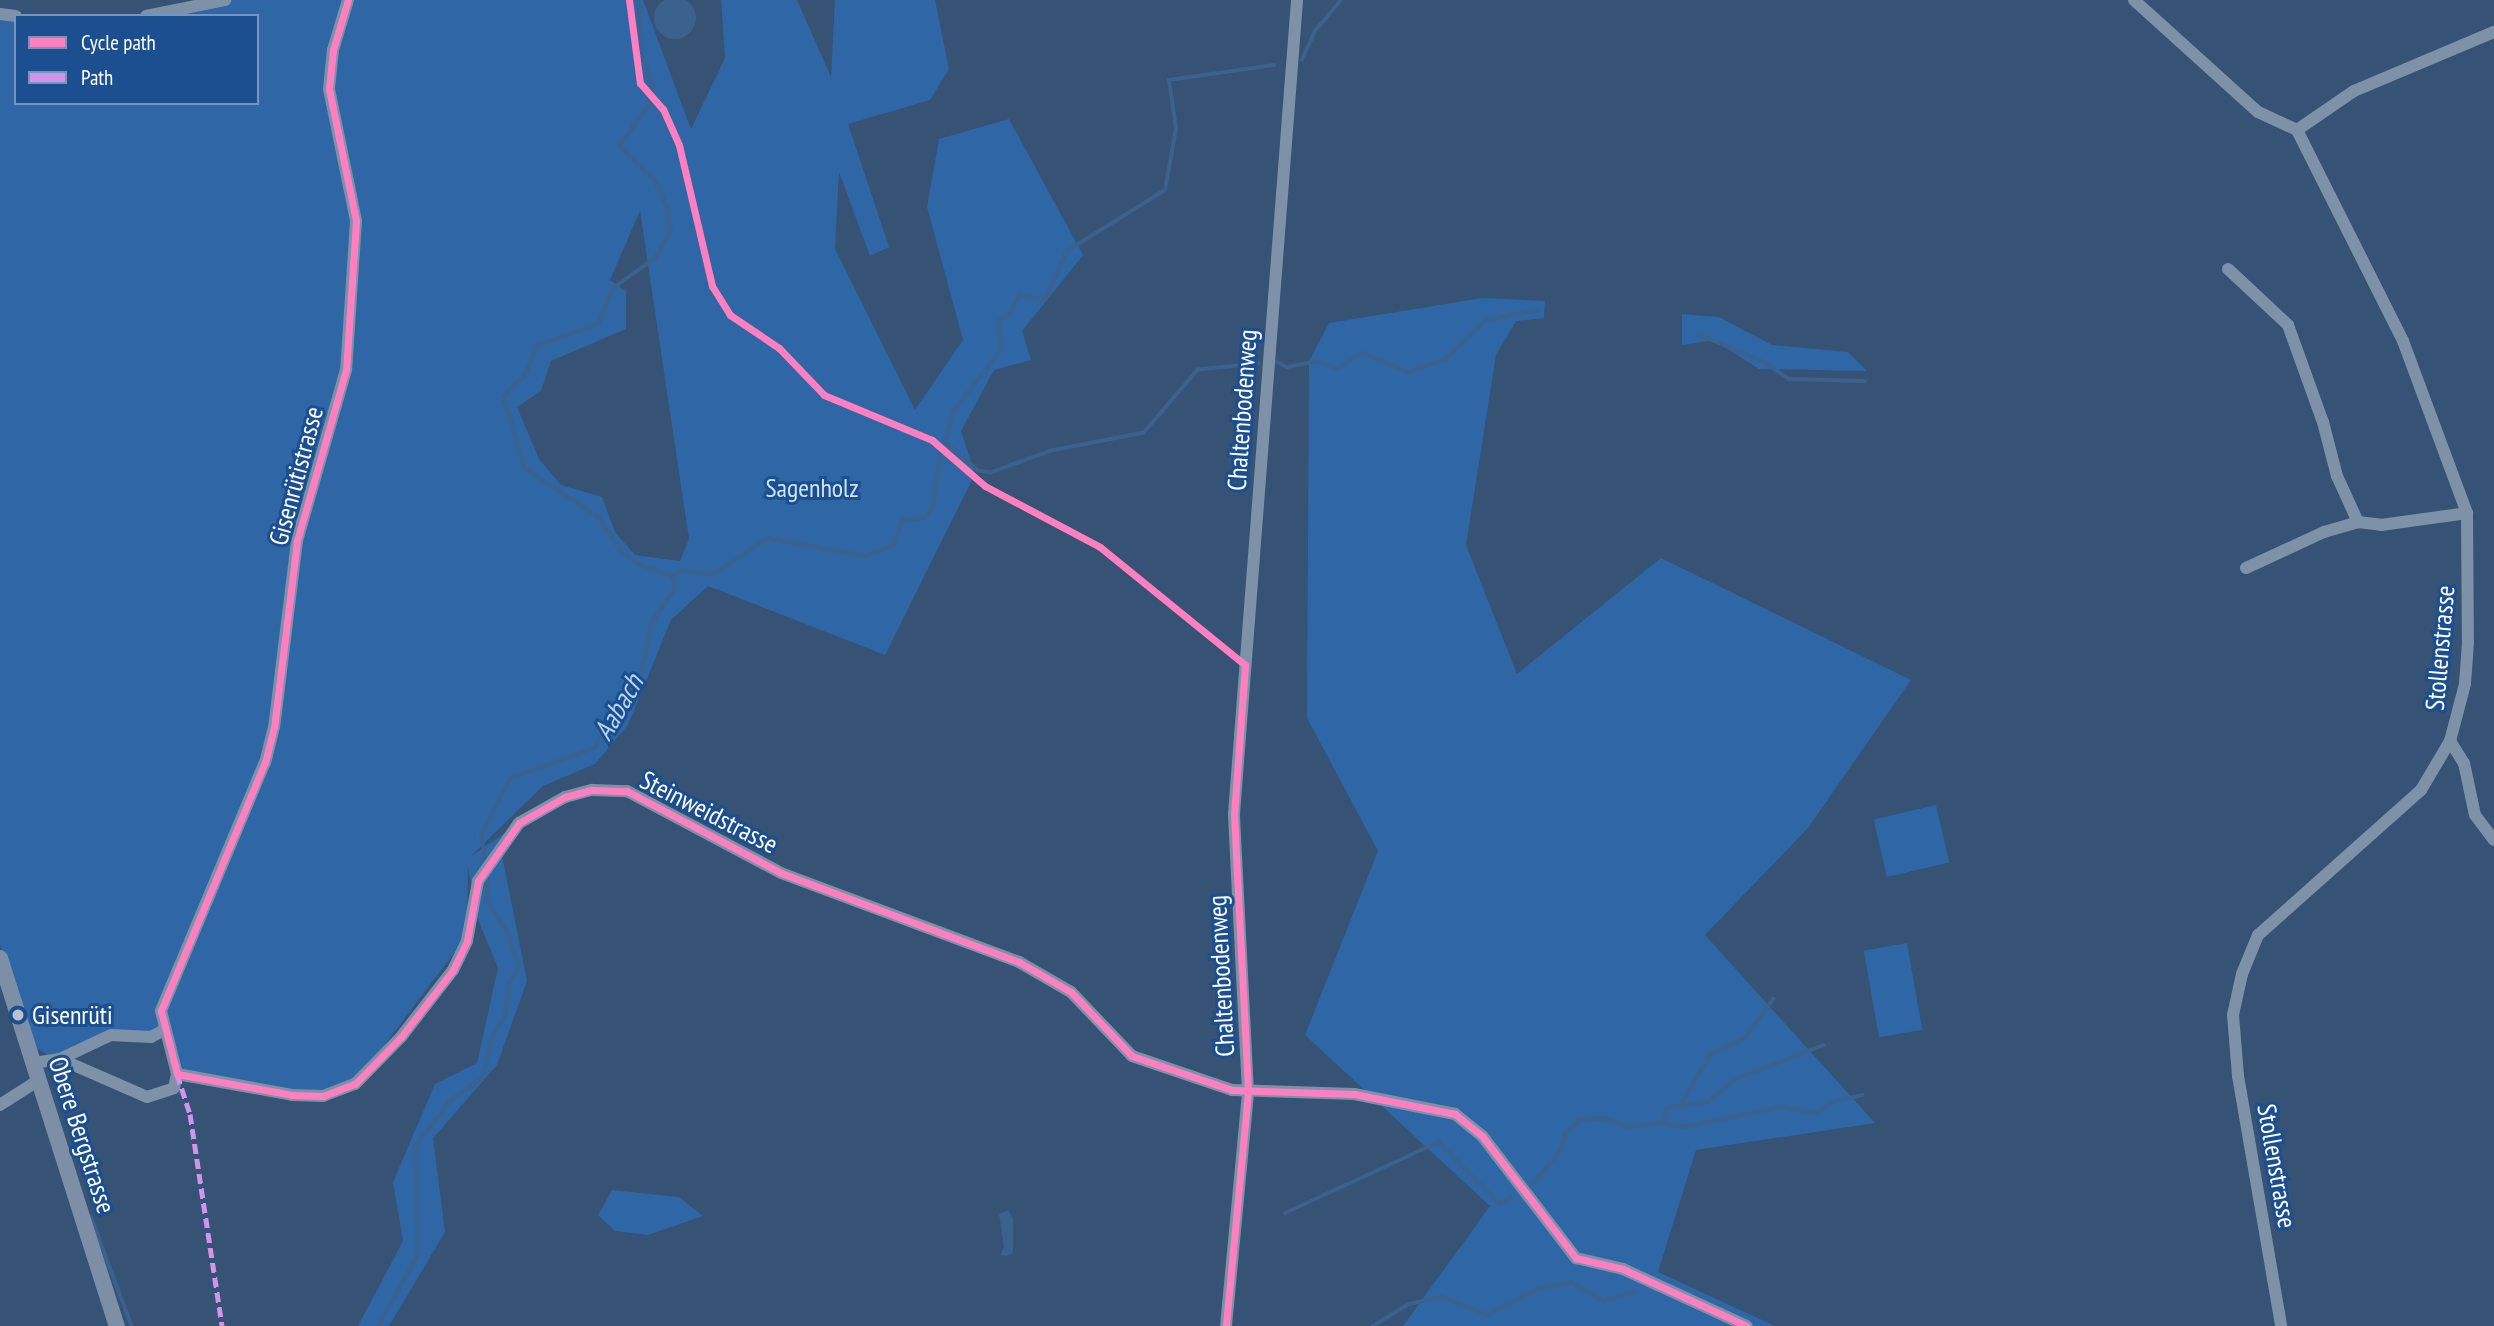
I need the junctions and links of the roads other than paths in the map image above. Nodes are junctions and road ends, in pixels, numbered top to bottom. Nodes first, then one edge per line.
1 (225, 0) edge
2 (348, 0) edge
3 (1297, 0) edge
4 (2134, 0) edge
5 (156, 14) edge
6 (2494, 32) edge
7 (2297, 130) junction
8 (2228, 269) dead end
9 (2467, 513) junction
10 (2358, 522) junction
11 (2246, 568) dead end
12 (2450, 741) junction
13 (2494, 840) edge
14 (0, 958) edge
15 (164, 1030) junction
16 (60, 1059) junction
17 (34, 1063) junction
18 (177, 1074) junction
19 (39, 1080) junction
20 (1248, 1092) junction
21 (0, 1105) edge
22 (117, 1326) edge
23 (1226, 1326) edge
24 (1747, 1326) edge
25 (2281, 1326) edge

1 - 5 street
2 - 15 street, Gisenrütistrasse
3 - 20 street, Chaltenbodenweg
4 - 7 street
6 - 7 street
7 - 9 street, Stollenstrasse
8 - 10 street
9 - 10 street
9 - 12 street, Stollenstrasse
10 - 11 street
12 - 13 street
12 - 25 street, Stollenstrasse
14 - 17 main road, Obere Bergstrasse
15 - 16 street
15 - 18 street
16 - 17 street
16 - 18 street
17 - 19 main road, Obere Bergstrasse
18 - 20 street, Steinweidstrasse
19 - 21 street
19 - 22 main road, Obere Bergstrasse
20 - 23 street, Chaltenbodenweg
20 - 24 street, Steinweidstrasse

